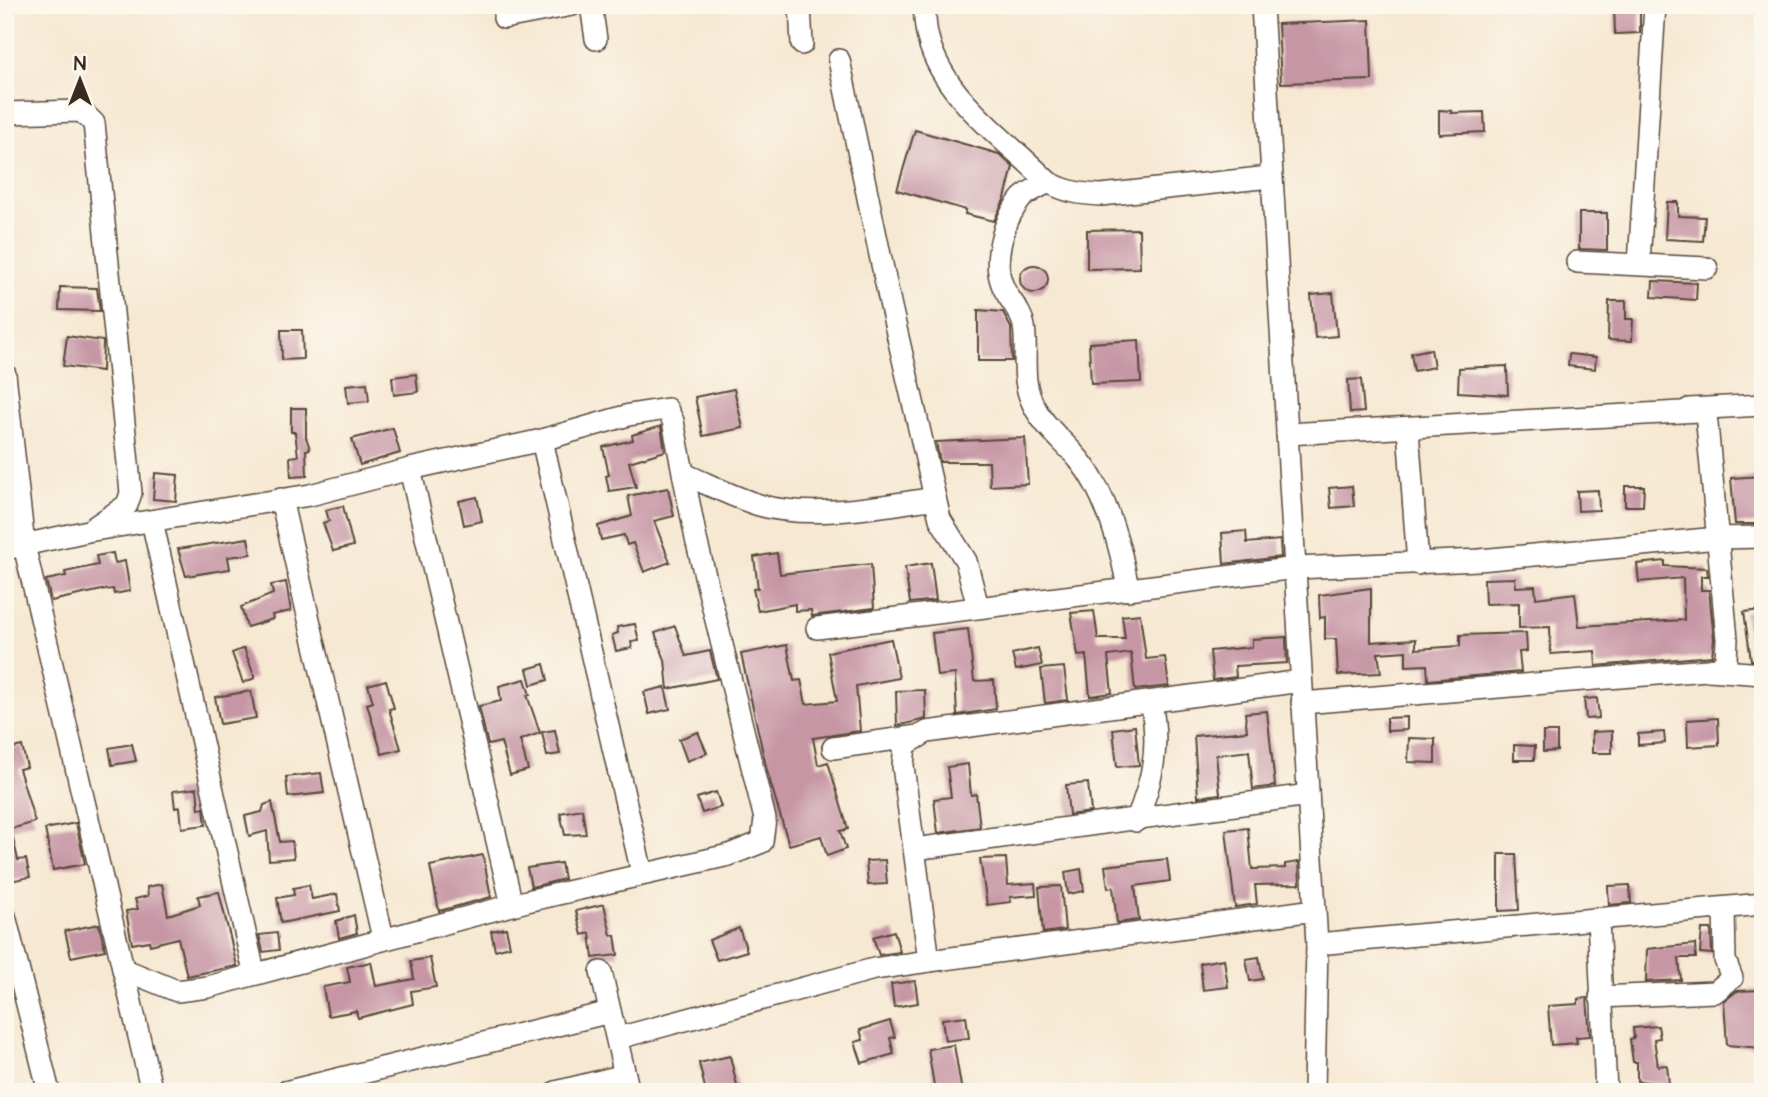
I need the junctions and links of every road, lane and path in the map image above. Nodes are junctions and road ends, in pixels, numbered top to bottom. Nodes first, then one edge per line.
1 (572, 5) edge
2 (591, 5) edge
3 (800, 5) edge
4 (924, 5) edge
5 (1655, 5) edge
6 (1268, 6) edge
7 (504, 18) dead end
8 (596, 39) dead end
9 (802, 44) dead end
10 (839, 60) dead end
11 (5, 113) edge
12 (1270, 177) junction
13 (1048, 182) junction
14 (1577, 262) dead end
15 (1639, 264) junction
16 (1707, 268) dead end
17 (5, 374) edge
18 (1763, 405) edge
19 (1683, 410) junction
20 (1409, 429) junction
21 (1287, 434) junction
22 (542, 440) junction
23 (410, 469) junction
24 (684, 474) junction
25 (935, 498) junction
26 (281, 499) junction
27 (152, 521) junction
28 (88, 531) junction
29 (1763, 537) edge
30 (1718, 538) junction
31 (15, 547) edge
32 (1418, 564) junction
33 (1296, 568) junction
34 (1129, 590) junction
35 (978, 607) junction
36 (817, 628) dead end
37 (1707, 670) junction
38 (1763, 674) edge
39 (1301, 681) junction
40 (1152, 703) junction
41 (1302, 703) junction
42 (918, 736) junction
43 (833, 748) dead end
44 (1308, 795) junction
45 (1136, 821) junction
46 (915, 849) junction
47 (642, 873) junction
48 (1763, 904) edge
49 (512, 905) junction
50 (1724, 908) junction
51 (1315, 910) junction
52 (5, 916) edge
53 (1598, 918) junction
54 (383, 938) junction
55 (1317, 944) junction
56 (929, 961) junction
57 (123, 968) junction
58 (254, 972) junction
59 (601, 972) dead end
60 (1600, 997) junction
61 (610, 1012) junction
62 (618, 1038) junction
63 (627, 1084) edge
64 (49, 1092) edge
65 (152, 1092) edge
66 (285, 1092) edge
67 (556, 1092) edge
68 (1314, 1092) edge
69 (1606, 1092) edge

1 - 7 street
2 - 8 street
3 - 9 street
4 - 13 street
5 - 15 street
6 - 12 street
10 - 25 street
11 - 28 street
12 - 13 street
12 - 21 street
13 - 34 street
14 - 15 street
15 - 16 street
17 - 31 street
18 - 19 street
19 - 20 street
19 - 30 street
20 - 21 street
20 - 32 street
21 - 33 street
22 - 23 street
22 - 24 street
22 - 47 street
23 - 26 street
23 - 49 street
24 - 25 street
24 - 47 street
25 - 35 street
26 - 27 street
26 - 54 street
27 - 28 street
27 - 58 street
28 - 31 street
29 - 30 street
30 - 32 street
30 - 37 street
31 - 57 street
32 - 33 street
33 - 34 street
33 - 39 street
34 - 35 street
35 - 36 street
37 - 38 street
37 - 41 street
39 - 40 street
39 - 41 street
40 - 42 street
40 - 45 street
41 - 44 street
42 - 43 street
42 - 46 street
44 - 45 street
44 - 51 street
45 - 46 street
46 - 56 street
47 - 49 street
48 - 50 street
49 - 54 street
50 - 53 street
50 - 60 street
51 - 55 street
51 - 56 street
52 - 64 street
53 - 55 street
53 - 60 street
54 - 58 street
55 - 68 street
56 - 62 street
57 - 58 street
57 - 65 street
59 - 61 street
60 - 69 street
61 - 62 street
61 - 66 street
62 - 63 street
63 - 67 street

